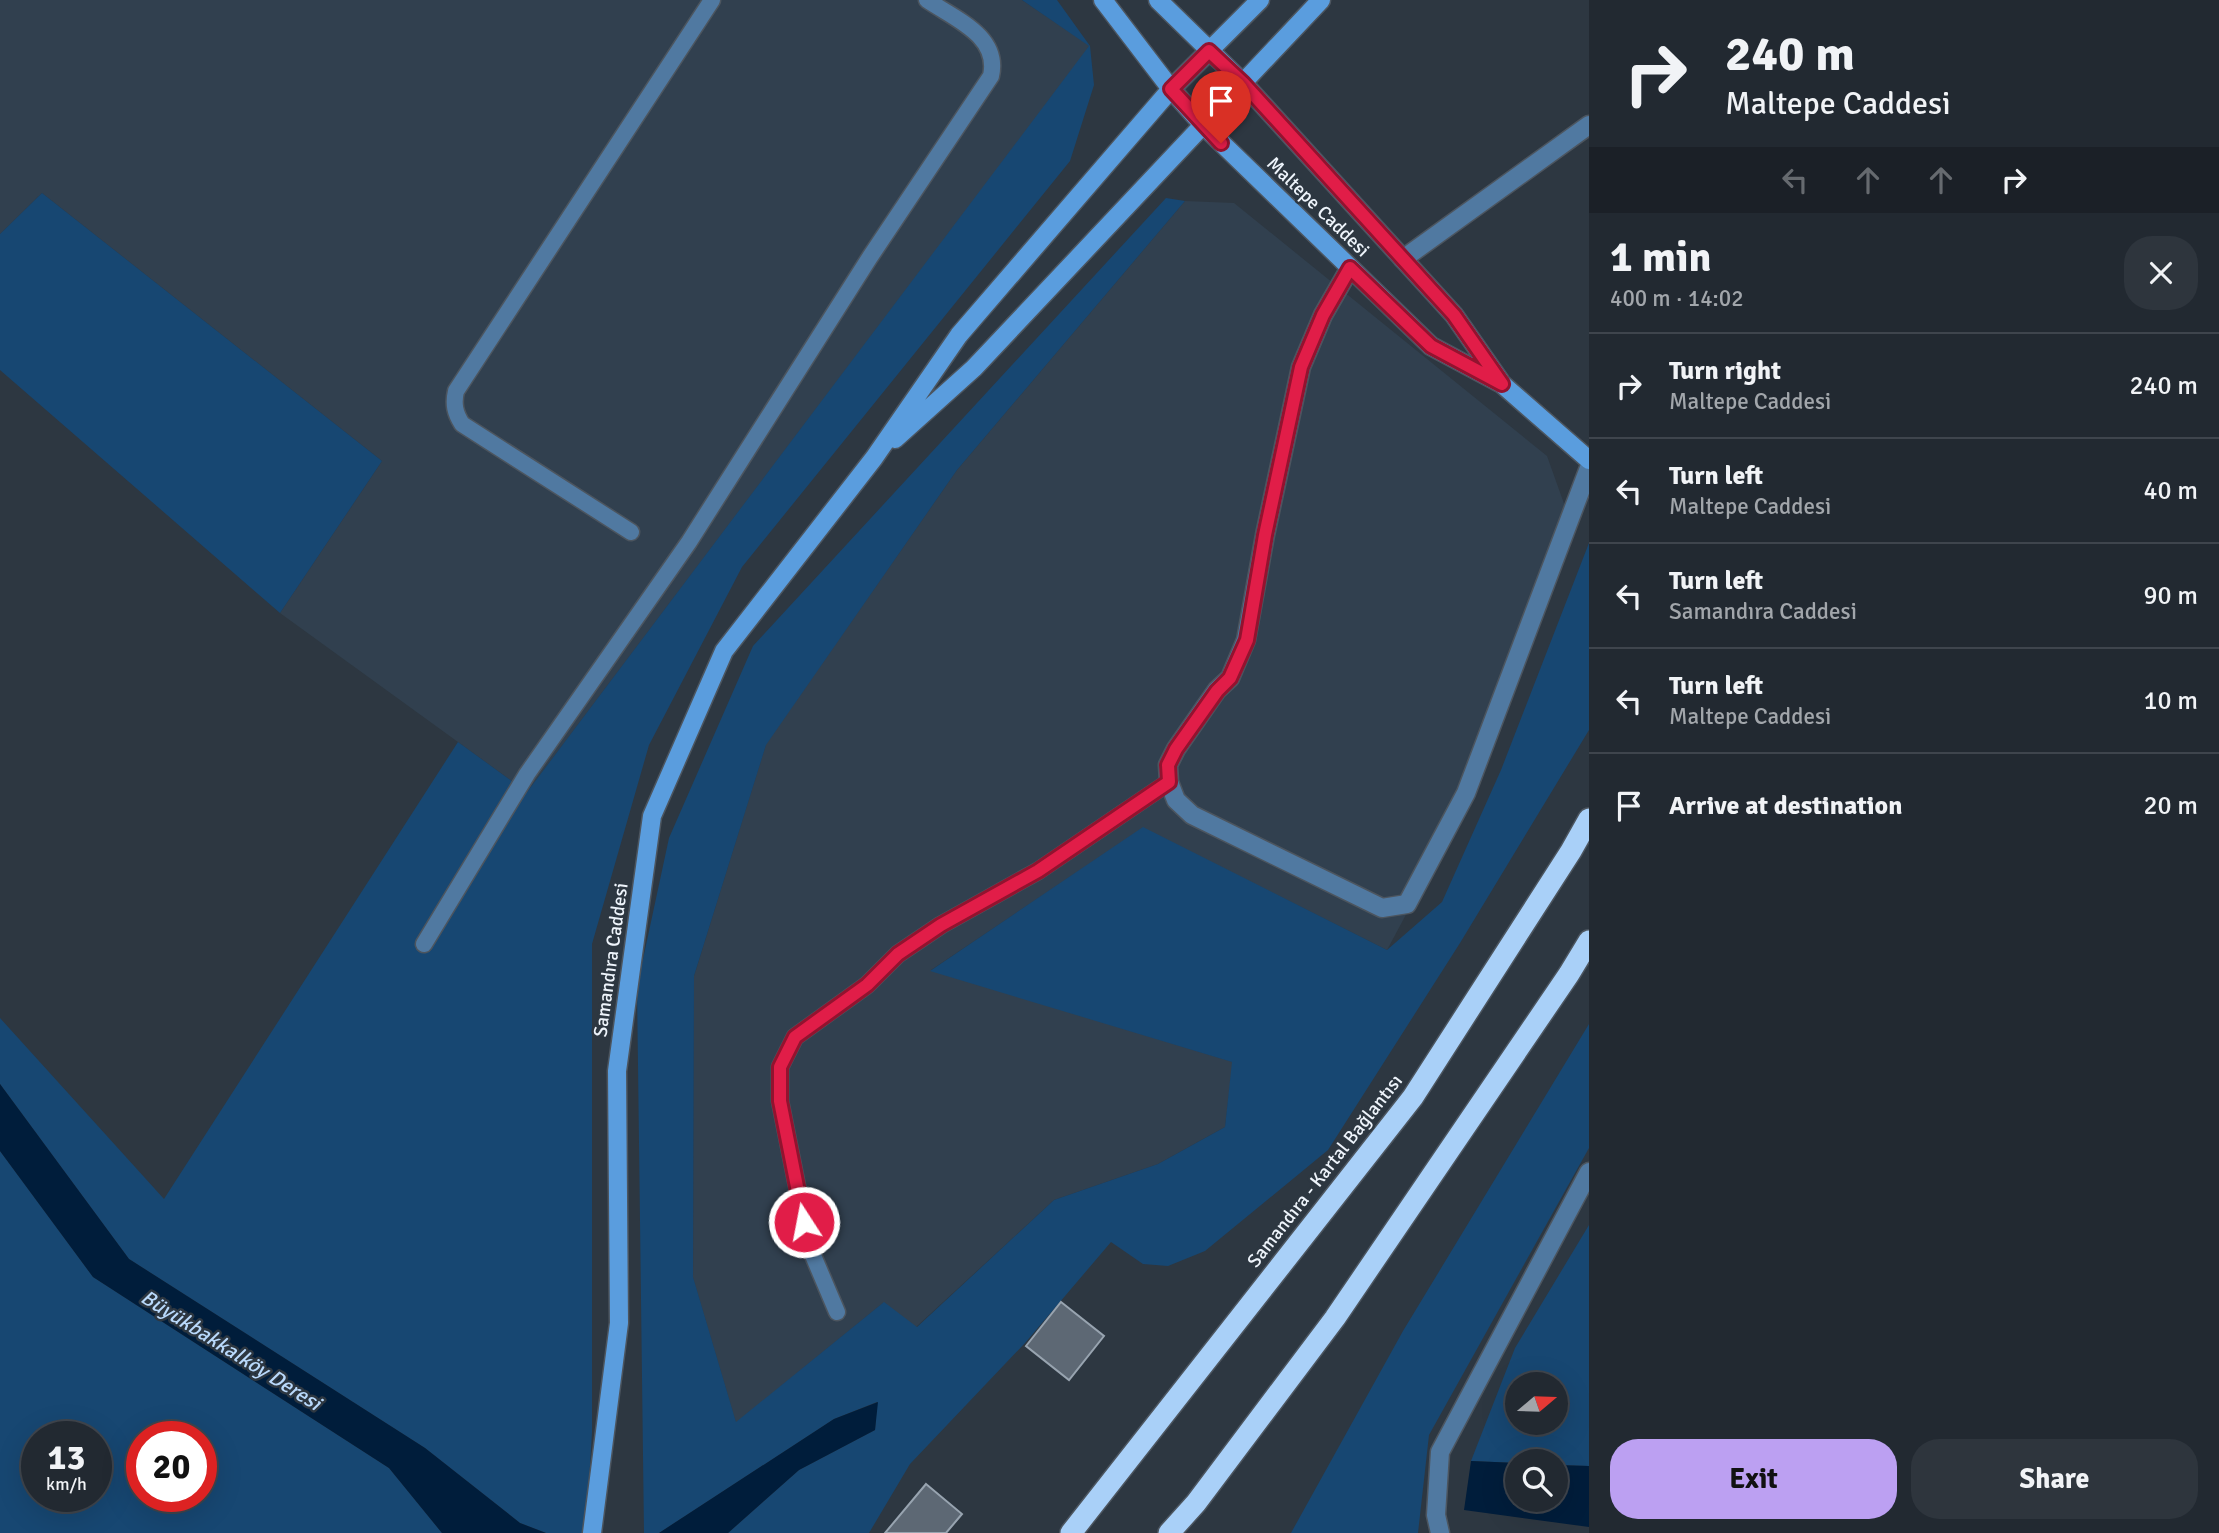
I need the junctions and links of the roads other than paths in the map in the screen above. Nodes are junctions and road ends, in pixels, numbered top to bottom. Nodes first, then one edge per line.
1 (712, 0) edge
2 (927, 0) edge
3 (1103, 0) edge
4 (1158, 0) edge
5 (1259, 0) edge
6 (1321, 0) edge
7 (1209, 51) junction
8 (1243, 83) junction
9 (1171, 89) junction
10 (1203, 125) junction
11 (1589, 125) edge
12 (1403, 259) junction
13 (1350, 268) junction
14 (1502, 384) junction
15 (874, 458) junction
16 (1589, 460) edge
17 (1589, 468) edge
18 (631, 532) dead end
19 (1169, 782) junction
20 (1589, 819) edge
21 (1589, 942) edge
22 (424, 944) dead end
23 (1589, 1172) edge
24 (837, 1312) dead end
25 (592, 1533) edge
26 (1071, 1533) edge
27 (1169, 1533) edge
28 (1440, 1533) edge

1 - 18 lane
2 - 22 lane
3 - 9 street, Maltepe Caddesi
4 - 7 street, Maltepe Caddesi
5 - 7 street
6 - 8 street
7 - 8 street, Maltepe Caddesi
7 - 9 street
8 - 10 street
8 - 12 street, Maltepe Caddesi
9 - 10 street, Maltepe Caddesi
9 - 15 street
10 - 13 street, Maltepe Caddesi
10 - 15 street
11 - 12 street
12 - 14 street, Maltepe Caddesi
13 - 14 street, Maltepe Caddesi
13 - 19 street
14 - 16 street, Maltepe Caddesi
15 - 25 street, Samandıra Caddesi
17 - 19 street
19 - 24 lane
20 - 26 highway, Samandıra - Kartal Bağlantısı
21 - 27 highway
23 - 28 street

